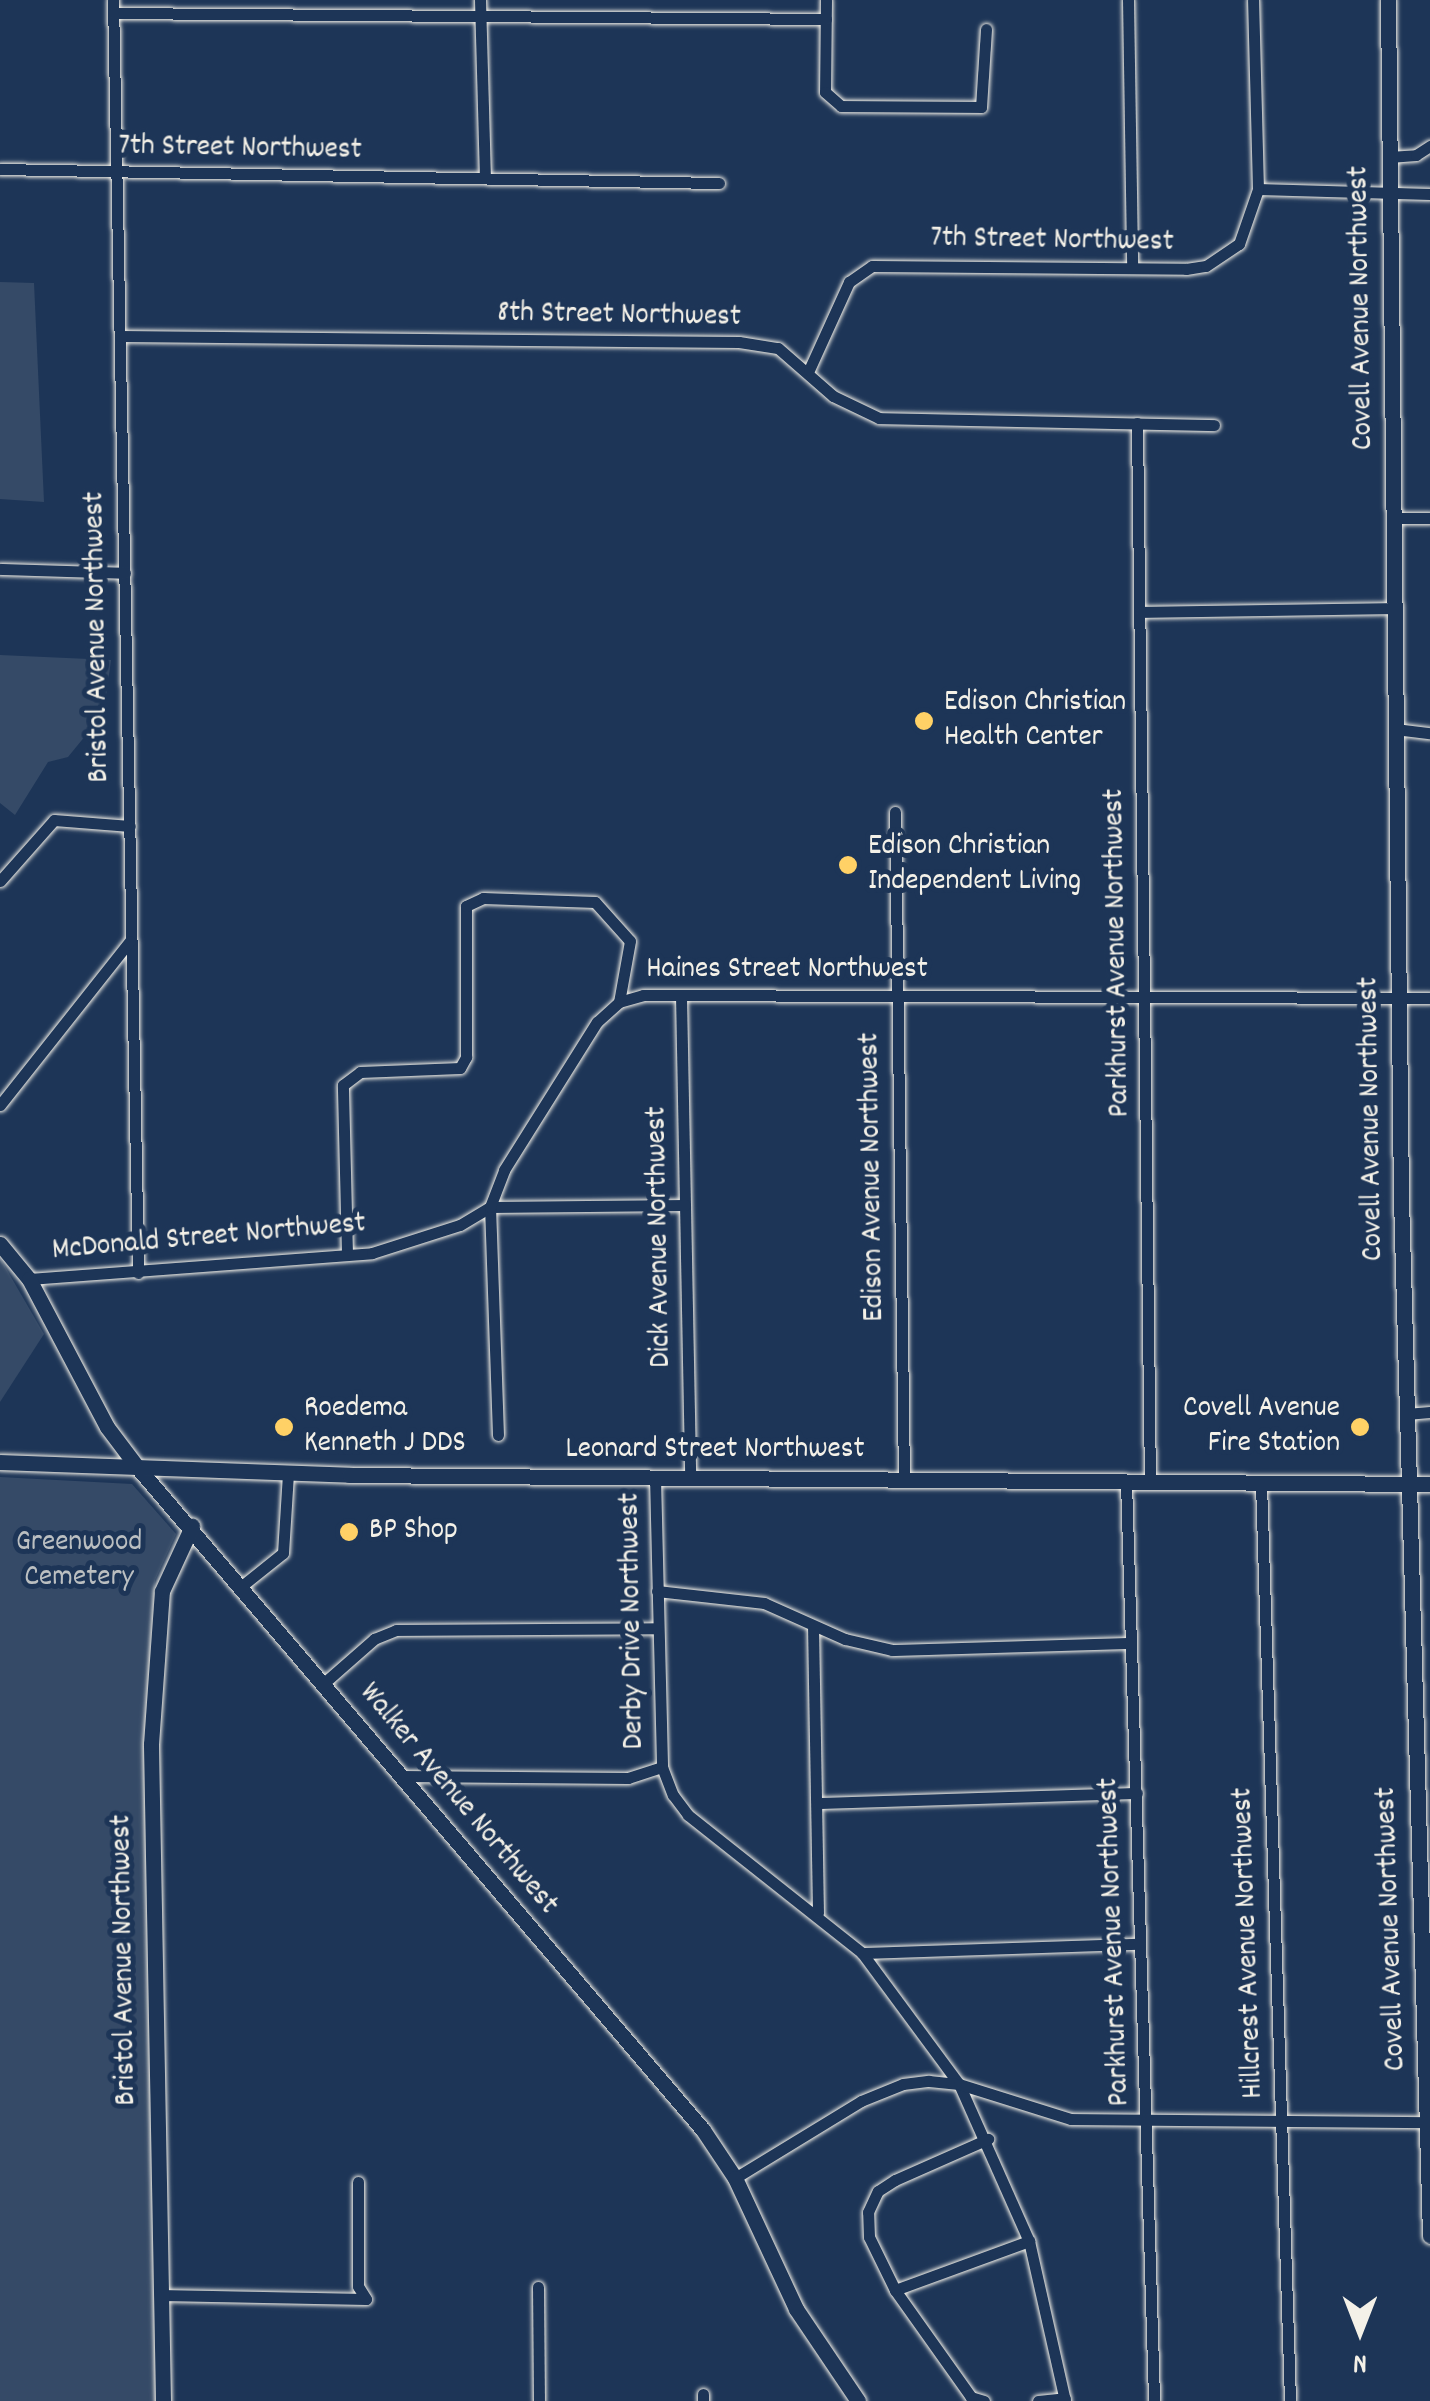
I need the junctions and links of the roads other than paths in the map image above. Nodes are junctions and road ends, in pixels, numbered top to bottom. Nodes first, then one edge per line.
1 (480, 0) edge
2 (826, 0) edge
3 (1128, 0) edge
4 (1253, 0) edge
5 (1388, 0) edge
6 (113, 7) edge
7 (480, 18) junction
8 (826, 20) junction
9 (986, 29) dead end
10 (1430, 146) edge
11 (1389, 156) junction
12 (0, 169) edge
13 (116, 174) junction
14 (485, 178) junction
15 (719, 183) dead end
16 (1258, 189) junction
17 (1390, 190) junction
18 (1430, 194) edge
19 (1132, 267) junction
20 (120, 336) junction
21 (809, 370) junction
22 (1137, 424) junction
23 (1214, 425) dead end
24 (1393, 518) junction
25 (1430, 518) edge
26 (0, 568) edge
27 (125, 574) junction
28 (1393, 608) junction
29 (1140, 612) junction
30 (1396, 729) junction
31 (1430, 734) edge
32 (894, 812) dead end
33 (130, 826) junction
34 (0, 881) edge
35 (130, 940) junction
36 (896, 994) junction
37 (681, 996) junction
38 (1144, 998) junction
39 (1430, 998) edge
40 (1398, 1000) junction
41 (619, 1002) junction
42 (0, 1105) edge
43 (686, 1205) junction
44 (490, 1207) junction
45 (0, 1244) edge
46 (347, 1254) junction
47 (138, 1273) junction
48 (28, 1280) junction
49 (1430, 1412) edge
50 (1406, 1414) junction
51 (498, 1435) dead end
52 (0, 1462) edge
53 (138, 1468) junction
54 (288, 1474) junction
55 (656, 1477) junction
56 (690, 1478) junction
57 (904, 1480) junction
58 (1126, 1482) junction
59 (1150, 1482) junction
60 (1261, 1484) junction
61 (1408, 1484) junction
62 (1430, 1484) edge
63 (192, 1526) junction
64 (243, 1585) junction
65 (658, 1591) junction
66 (813, 1626) junction
67 (657, 1628) junction
68 (1130, 1642) junction
69 (324, 1683) junction
70 (662, 1767) junction
71 (401, 1776) junction
72 (1136, 1794) junction
73 (818, 1803) junction
74 (818, 1913) junction
75 (1140, 1944) junction
76 (862, 1954) junction
77 (1427, 2075) edge
78 (959, 2084) junction
79 (1427, 2122) junction
80 (1148, 2124) junction
81 (1281, 2124) junction
82 (988, 2139) junction
83 (734, 2178) junction
84 (358, 2182) dead end
85 (1430, 2236) edge
86 (1029, 2241) junction
87 (538, 2287) dead end
88 (895, 2290) junction
89 (160, 2295) junction
90 (1065, 2400) edge
91 (163, 2401) edge
92 (540, 2401) edge
93 (858, 2401) edge
94 (984, 2401) edge
95 (1038, 2401) edge
96 (1154, 2401) edge
97 (1290, 2401) edge

1 - 7 street
2 - 8 street
3 - 19 street
4 - 16 street
5 - 11 street, Covell Avenue Northwest
6 - 7 street
6 - 13 street, Bristol Avenue Northwest
7 - 8 street
7 - 14 street
8 - 9 street
10 - 11 street
11 - 17 street, Covell Avenue Northwest
12 - 13 street, 7th Street Northwest
13 - 14 street, 7th Street Northwest
13 - 20 street, Bristol Avenue Northwest
14 - 15 street, 7th Street Northwest
16 - 17 street
16 - 19 street, 7th Street Northwest
17 - 18 street
17 - 24 street, Covell Avenue Northwest
19 - 21 street, 7th Street Northwest
20 - 21 street, 8th Street Northwest
20 - 27 street, Bristol Avenue Northwest
21 - 22 street, 8th Street Northwest
22 - 23 street, 8th Street Northwest
22 - 29 street, Parkhurst Avenue Northwest
24 - 25 street
24 - 28 street, Covell Avenue Northwest
26 - 27 street
27 - 33 street, Bristol Avenue Northwest
28 - 29 street
28 - 30 street, Covell Avenue Northwest
29 - 38 street, Parkhurst Avenue Northwest
30 - 31 street
30 - 40 street, Covell Avenue Northwest
32 - 36 street, Edison Avenue Northwest
33 - 34 street
33 - 35 street, Bristol Avenue Northwest
35 - 42 street
35 - 47 street, Bristol Avenue Northwest
36 - 37 street, Haines Street Northwest
36 - 38 street, Haines Street Northwest
36 - 57 street, Edison Avenue Northwest
37 - 41 street, Haines Street Northwest
37 - 43 street, Dick Avenue Northwest
38 - 40 street, Haines Street Northwest
38 - 59 street, Parkhurst Avenue Northwest
39 - 40 street, Haines Street Northwest
40 - 50 street, Covell Avenue Northwest
41 - 44 street, Haines Street Northwest
41 - 46 street
43 - 44 street, McDonald Street Northwest
43 - 56 street, Dick Avenue Northwest
44 - 46 street, McDonald Street Northwest
44 - 51 street, Haines Street Northwest
45 - 48 street, Walker Avenue Northwest
46 - 47 street, McDonald Street Northwest
47 - 48 street, McDonald Street Northwest
48 - 53 street, Walker Avenue Northwest
49 - 50 street
50 - 61 street, Covell Avenue Northwest
52 - 53 street, Leonard Street Northwest
53 - 54 street, Leonard Street Northwest
53 - 63 street, Walker Avenue Northwest
54 - 55 street, Leonard Street Northwest
54 - 64 street
55 - 56 street, Leonard Street Northwest
55 - 65 street, Derby Drive Northwest
56 - 57 street, Leonard Street Northwest
57 - 58 street, Leonard Street Northwest
58 - 59 street, Leonard Street Northwest
58 - 68 street, Parkhurst Avenue Northwest
59 - 60 street, Leonard Street Northwest
60 - 61 street, Leonard Street Northwest
60 - 81 street, Hillcrest Avenue Northwest
61 - 62 street, Leonard Street Northwest
61 - 77 street, Covell Avenue Northwest
63 - 64 street, Walker Avenue Northwest
63 - 89 street, Bristol Avenue Northwest
64 - 69 street, Walker Avenue Northwest
65 - 66 street
65 - 67 street, Derby Drive Northwest
66 - 68 street
66 - 73 street
67 - 69 street
67 - 70 street, Derby Drive Northwest
68 - 72 street, Parkhurst Avenue Northwest
69 - 71 street, Walker Avenue Northwest
70 - 71 street
70 - 74 street, Derby Drive Northwest
71 - 83 street, Walker Avenue Northwest
72 - 73 street
72 - 75 street, Parkhurst Avenue Northwest
73 - 74 street
74 - 76 street, Derby Drive Northwest
75 - 76 street
75 - 80 street, Parkhurst Avenue Northwest
76 - 78 street, Derby Drive Northwest
77 - 79 street, Covell Avenue Northwest
78 - 80 street
78 - 82 street, Derby Drive Northwest
78 - 83 street
79 - 81 street
79 - 85 street, Covell Avenue Northwest
80 - 81 street
80 - 96 street, Parkhurst Avenue Northwest
81 - 97 street, Hillcrest Avenue Northwest
82 - 86 street, Derby Drive Northwest
82 - 88 street
83 - 93 street, Walker Avenue Northwest
84 - 89 street
86 - 88 street
86 - 90 street, Derby Drive Northwest
87 - 92 street
88 - 94 street
89 - 91 street, Bristol Avenue Northwest
90 - 95 street

